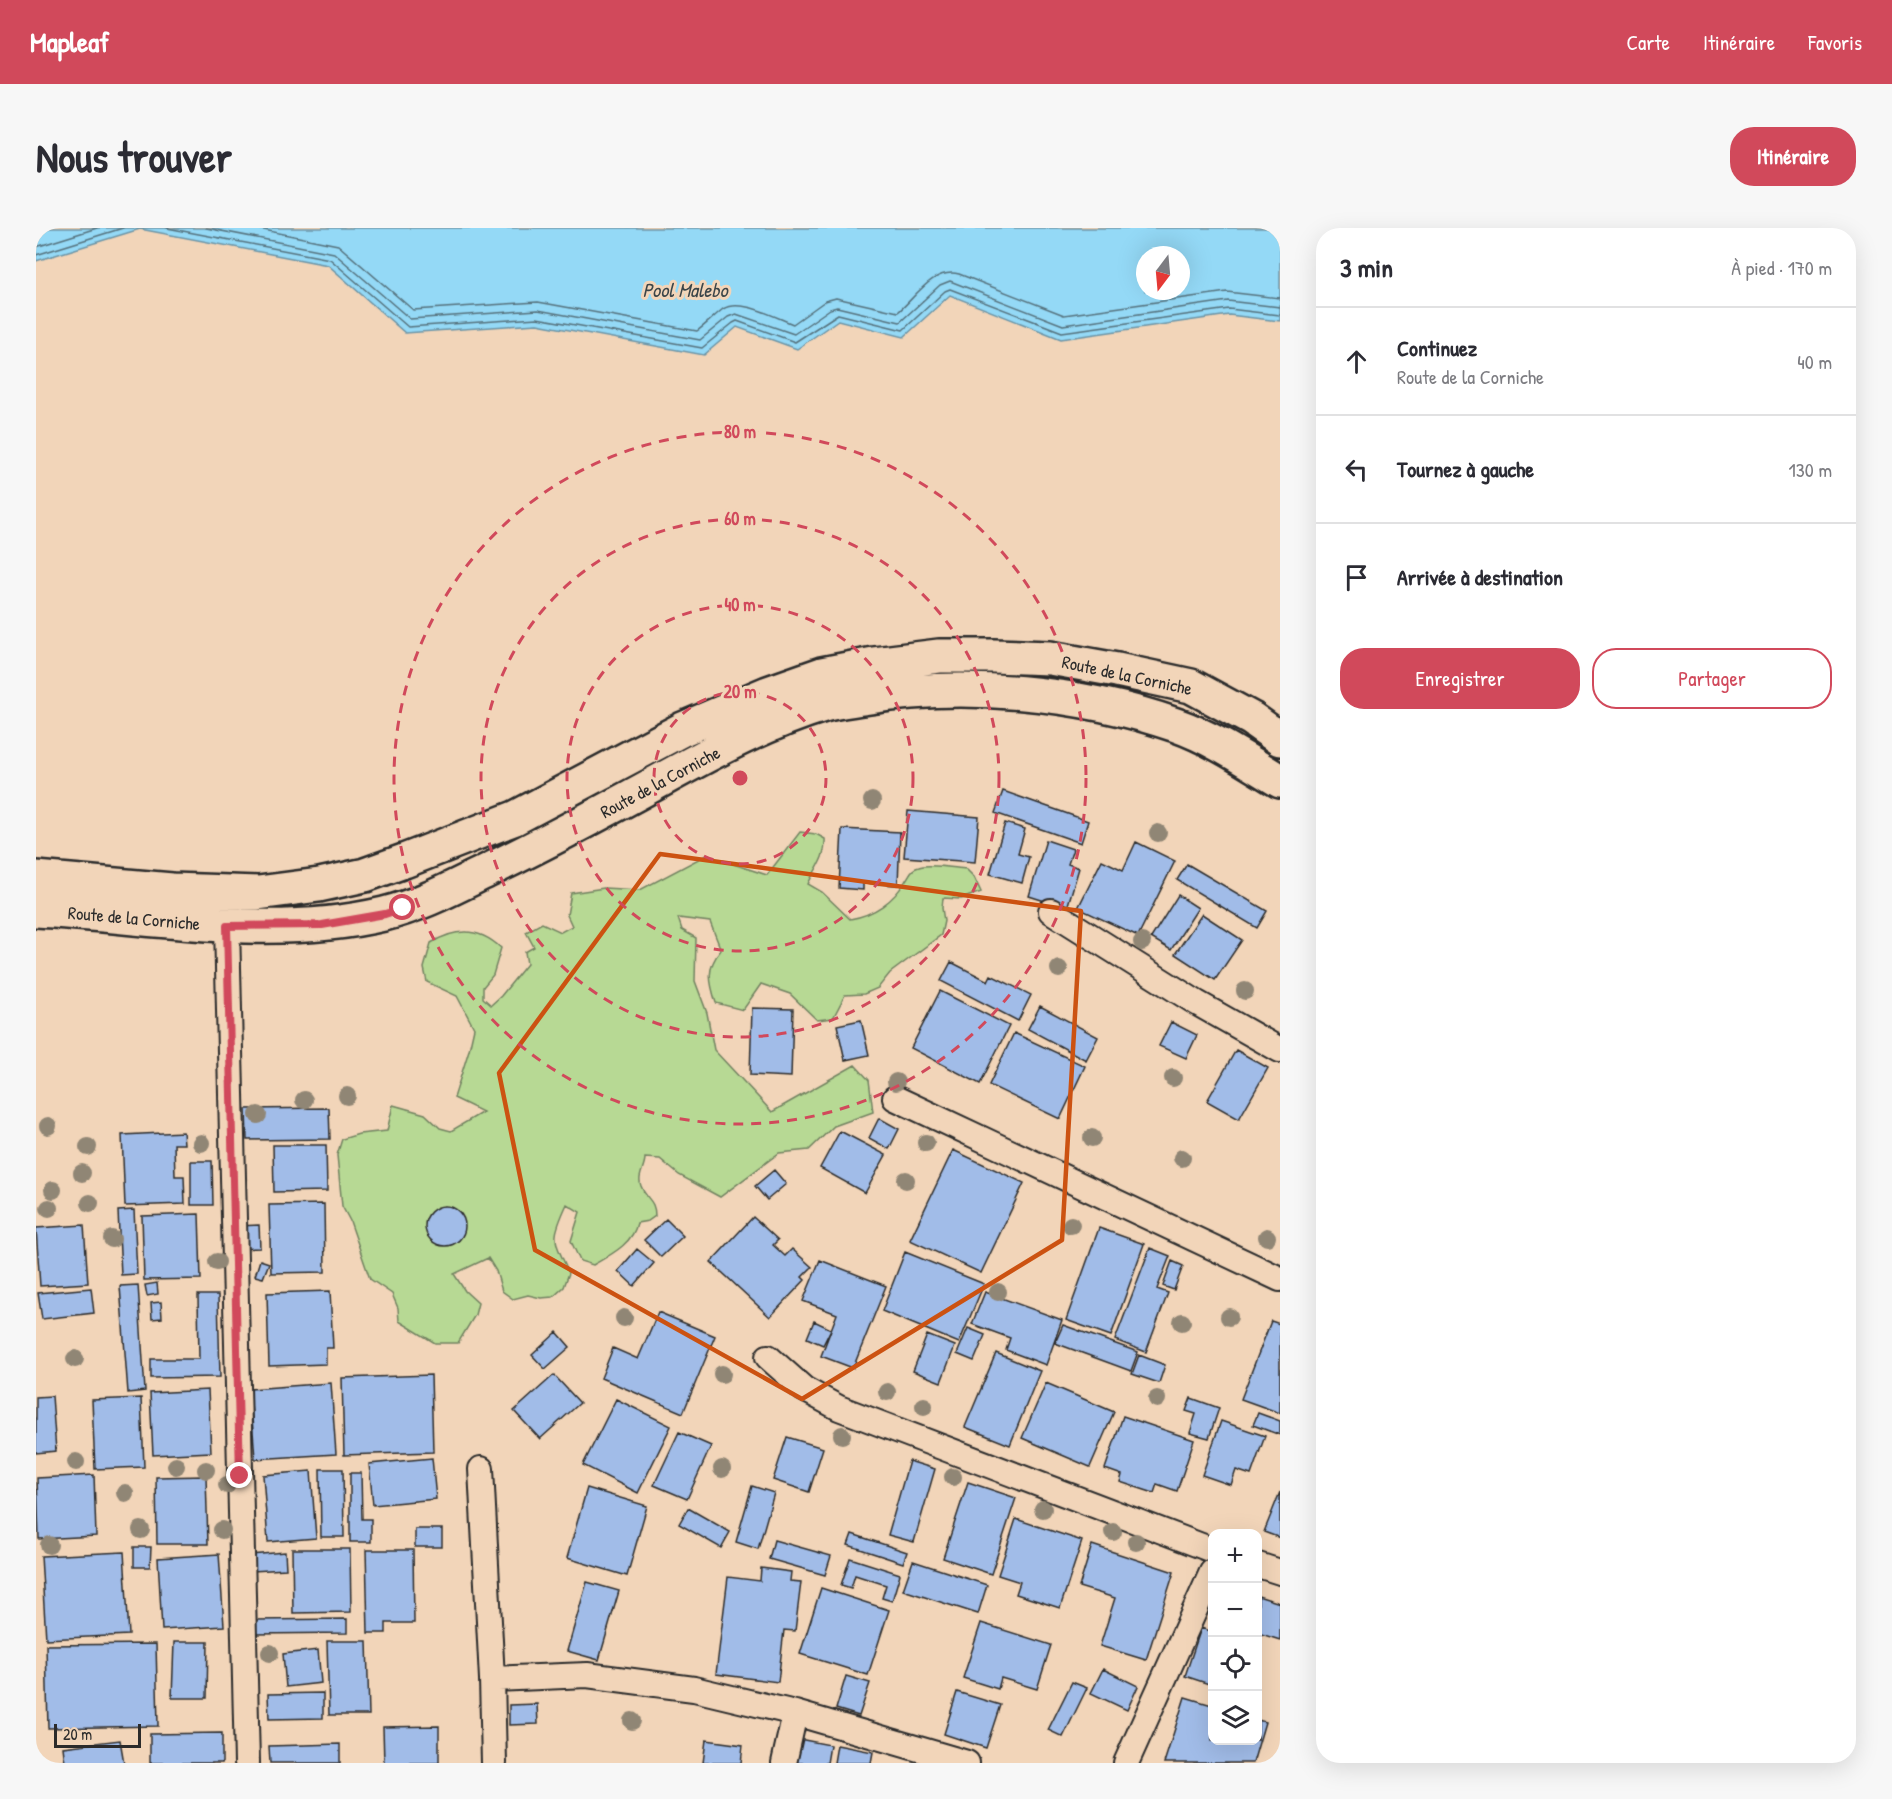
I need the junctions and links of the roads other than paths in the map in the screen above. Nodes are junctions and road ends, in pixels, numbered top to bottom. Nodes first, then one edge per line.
1 (1280, 739) edge
2 (1280, 781) edge
3 (36, 878) edge
4 (36, 909) edge
5 (1051, 911) dead end
6 (227, 926) junction
7 (1280, 1050) edge
8 (895, 1098) dead end
9 (1280, 1279) edge
10 (768, 1357) dead end
11 (481, 1469) dead end
12 (1208, 1548) edge
13 (1262, 1567) edge
14 (1280, 1572) edge
15 (1208, 1581) edge
16 (492, 1679) junction
17 (795, 1713) junction
18 (247, 1763) edge
19 (494, 1763) edge
20 (784, 1763) edge
21 (967, 1763) edge
22 (1126, 1763) edge

1 - 3 main road, Route de la Corniche
2 - 6 main road, Route de la Corniche
4 - 6 main road, Route de la Corniche
5 - 7 street
6 - 18 street
8 - 9 street
10 - 12 street
11 - 16 street
13 - 14 street
15 - 22 street
16 - 17 street
16 - 19 street
17 - 20 street
17 - 21 street

